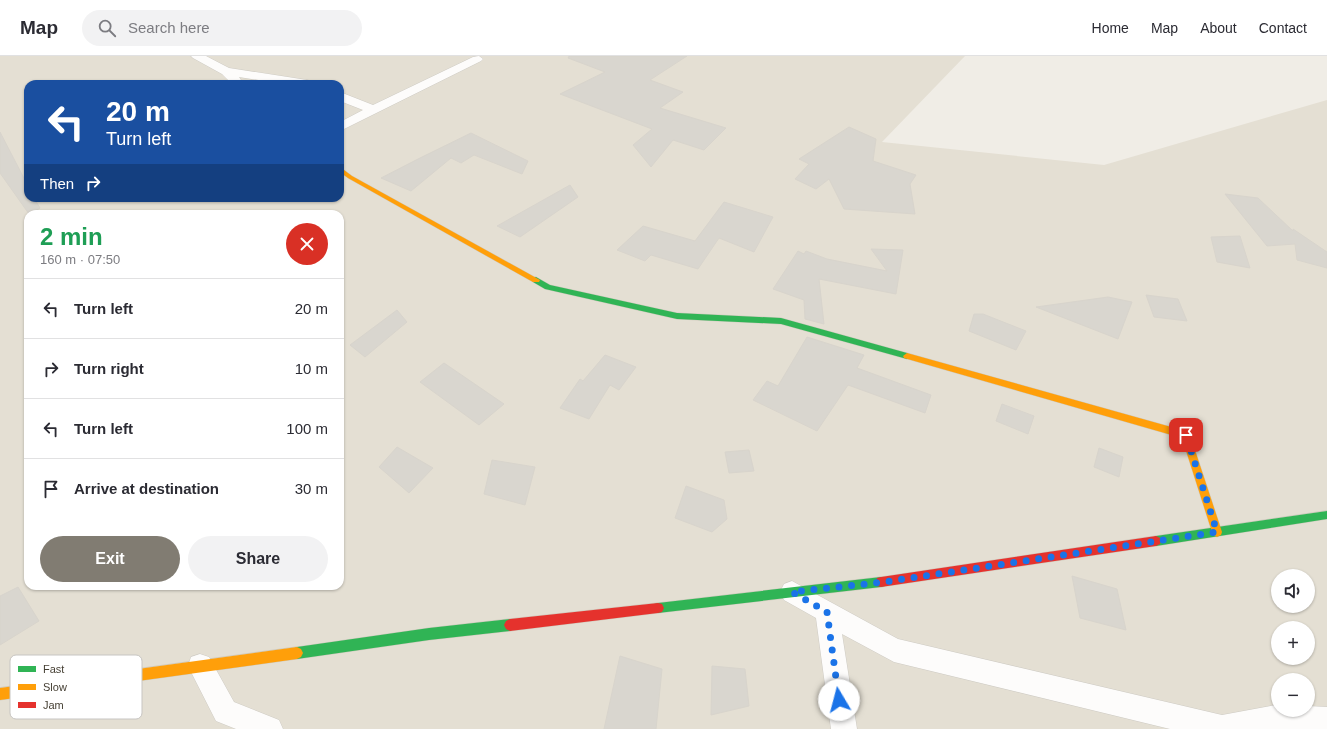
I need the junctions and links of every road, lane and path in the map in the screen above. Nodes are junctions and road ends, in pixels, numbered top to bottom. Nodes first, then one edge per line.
1 (197, 56) edge
2 (477, 59) dead end
3 (226, 71) junction
4 (235, 80) edge
5 (282, 80) edge
6 (344, 98) edge
7 (373, 110) junction
8 (344, 125) edge
9 (344, 173) edge
10 (1327, 515) edge
11 (1217, 532) junction
12 (792, 592) junction
13 (827, 612) junction
14 (200, 666) junction
15 (142, 674) edge
16 (10, 693) edge
17 (0, 694) edge
18 (1327, 720) edge
19 (1224, 728) edge
20 (270, 729) edge
21 (844, 729) edge

1 - 3 street
2 - 7 street
3 - 4 street
3 - 5 street
6 - 7 street
7 - 8 street
9 - 11 street
10 - 11 street
11 - 12 street
12 - 13 street
12 - 14 street
13 - 19 street
13 - 21 street
14 - 15 street
14 - 20 street
16 - 17 street
18 - 19 street

